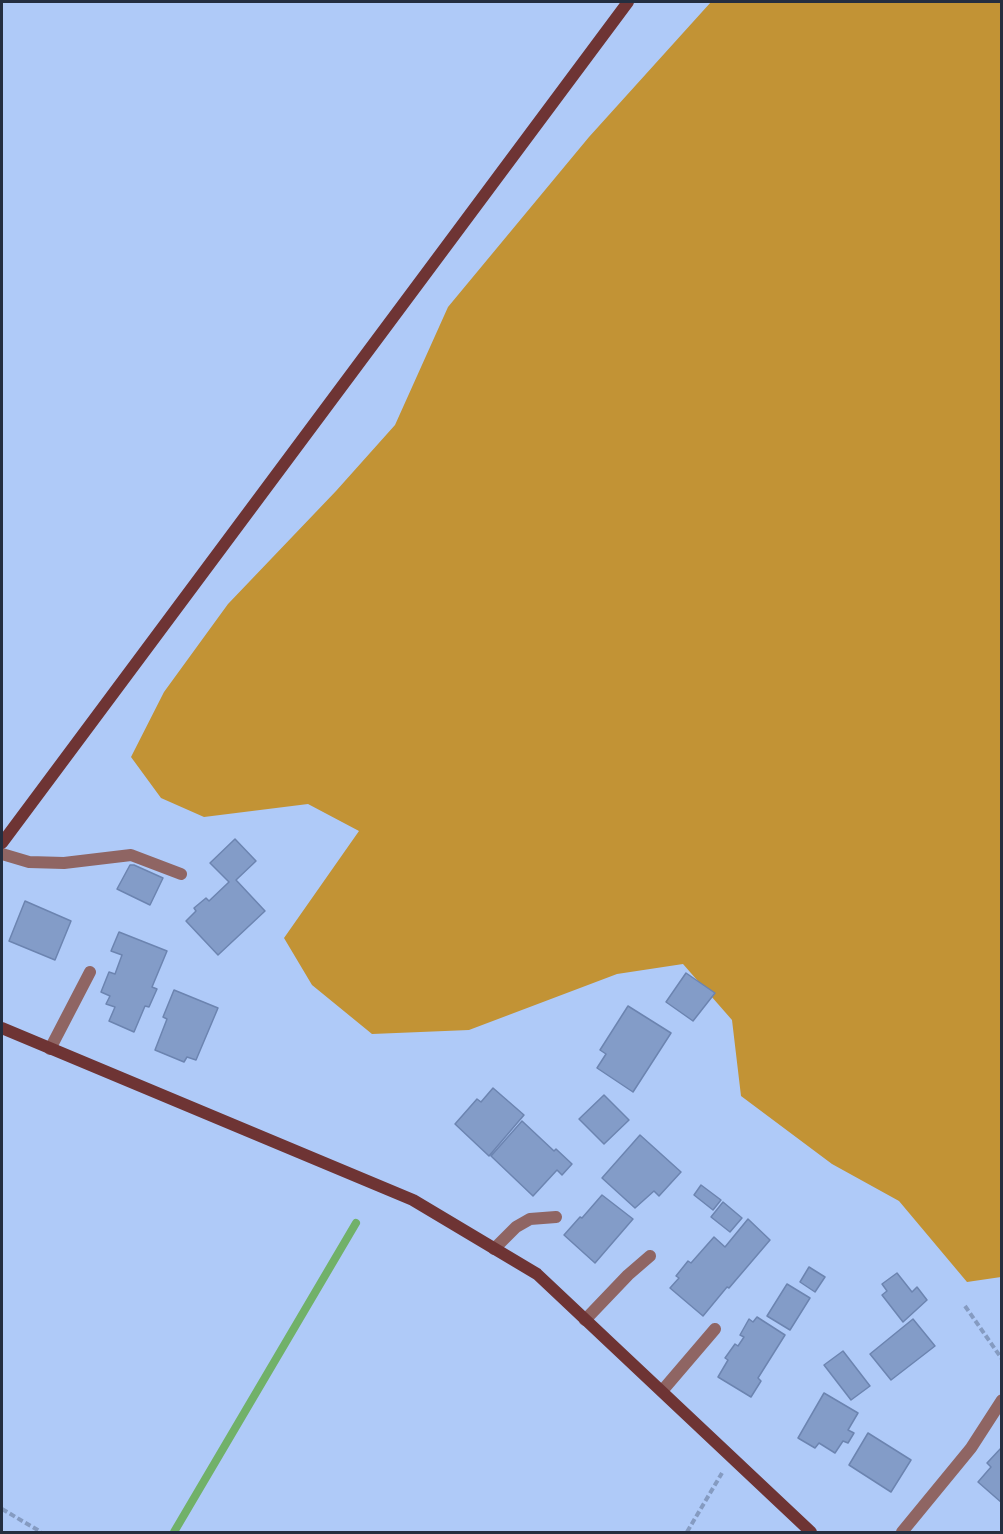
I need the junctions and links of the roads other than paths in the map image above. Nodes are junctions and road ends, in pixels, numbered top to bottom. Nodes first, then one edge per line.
1 (628, 2) edge
2 (2, 843) edge
3 (2, 854) edge
4 (181, 874) dead end
5 (90, 972) dead end
6 (2, 1028) edge
7 (50, 1049) junction
8 (556, 1217) dead end
9 (494, 1249) junction
10 (650, 1257) dead end
11 (585, 1320) junction
12 (715, 1329) dead end
13 (662, 1391) junction
14 (1002, 1400) edge
15 (811, 1533) edge
16 (902, 1533) edge

1 - 2 street
3 - 4 street
5 - 7 street
6 - 7 street
7 - 9 street
8 - 9 street
9 - 11 street
10 - 11 street
11 - 13 street
12 - 13 street
13 - 15 street
14 - 16 street

